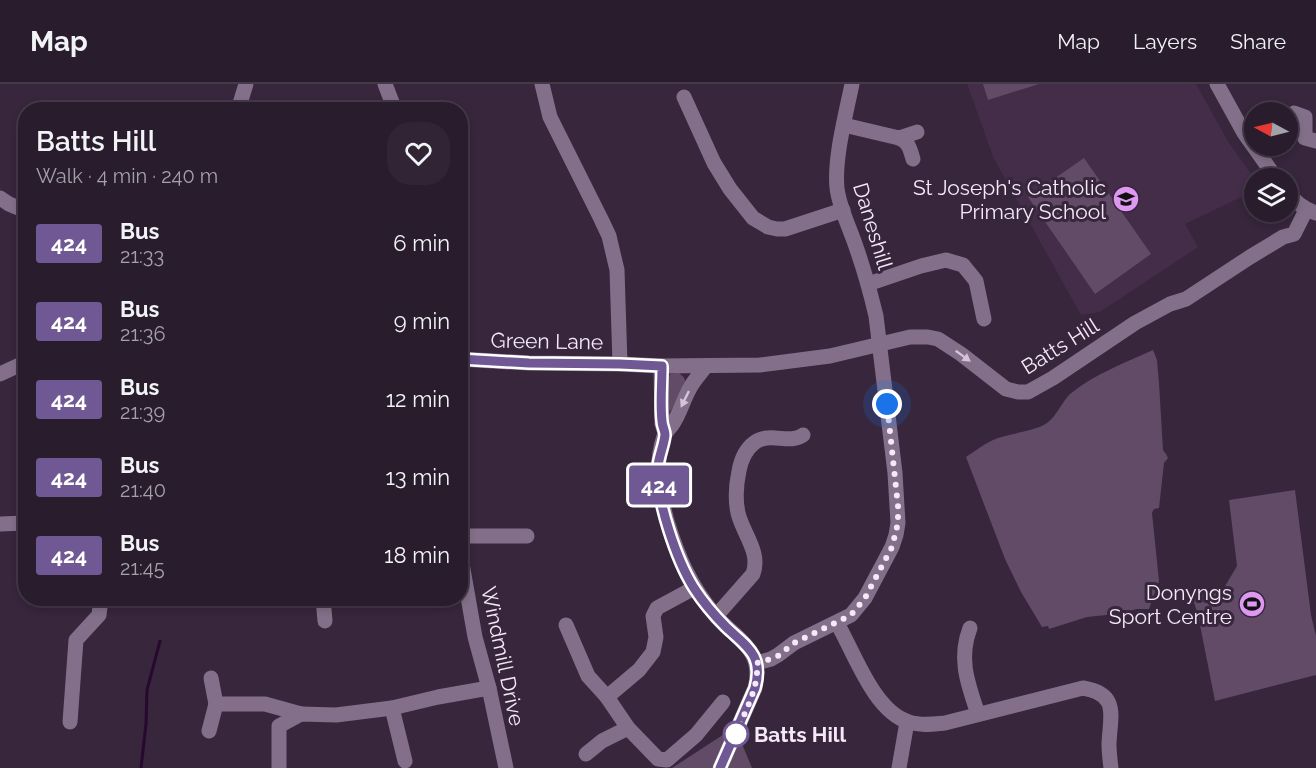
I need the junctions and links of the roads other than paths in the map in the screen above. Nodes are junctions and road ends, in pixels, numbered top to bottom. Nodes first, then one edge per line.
1 (246, 84) edge
2 (385, 84) edge
3 (542, 84) edge
4 (852, 84) edge
5 (1217, 84) edge
6 (684, 97) dead end
7 (240, 102) edge
8 (392, 102) edge
9 (1298, 114) edge
10 (844, 125) junction
11 (917, 132) dead end
12 (899, 138) junction
13 (1316, 141) edge
14 (913, 159) dead end
15 (1269, 168) edge
16 (0, 198) edge
17 (18, 208) edge
18 (843, 210) junction
19 (1311, 211) edge
20 (868, 284) junction
21 (984, 319) dead end
22 (880, 345) junction
23 (468, 359) edge
24 (626, 364) junction
25 (18, 366) edge
26 (662, 366) junction
27 (706, 366) junction
28 (0, 374) edge
29 (665, 433) junction
30 (803, 435) dead end
31 (18, 523) edge
32 (0, 524) edge
33 (468, 536) edge
34 (527, 536) dead end
35 (694, 588) junction
36 (468, 597) edge
37 (100, 606) edge
38 (324, 606) edge
39 (716, 616) junction
40 (325, 621) dead end
41 (837, 623) junction
42 (566, 625) dead end
43 (970, 628) dead end
44 (757, 663) junction
45 (211, 678) dead end
46 (489, 688) junction
47 (607, 697) junction
48 (723, 702) dead end
49 (216, 704) junction
50 (265, 704) junction
51 (392, 708) junction
52 (301, 714) junction
53 (978, 714) junction
54 (69, 722) dead end
55 (907, 722) junction
56 (279, 726) junction
57 (628, 728) junction
58 (209, 731) dead end
59 (586, 754) dead end
60 (405, 761) dead end
61 (279, 768) edge
62 (506, 768) edge
63 (720, 768) edge
64 (899, 768) edge
65 (1111, 768) edge

1 - 7 street
2 - 8 street
3 - 24 street
4 - 10 street, Daneshill
5 - 15 street
6 - 18 street
9 - 13 street
10 - 12 street
10 - 18 street, Daneshill
11 - 12 street
12 - 14 street
16 - 17 street
18 - 20 street, Daneshill
22 -> 19 street, Batts Hill
20 - 21 street
20 - 22 street, Daneshill
22 - 27 street, Batts Hill
22 - 41 street, Daneshill
23 - 24 street, Green Lane
24 - 26 street, Batts Hill
25 - 28 street
26 - 27 street, Batts Hill
26 - 29 street
27 -> 29 street
29 - 35 street
30 - 39 street
31 - 32 street
33 - 34 street
35 - 39 street
35 - 47 street
36 - 46 street, Windmill Drive
37 - 54 street
38 - 40 street
39 - 44 street
41 - 44 street, Daneshill
41 - 55 street
42 - 47 street
43 - 53 street
44 - 63 street
45 - 49 street
46 - 51 street
46 - 62 street, Windmill Drive
47 - 57 street
48 - 57 street
49 - 50 street
49 - 58 street
50 - 52 street
50 - 56 street
51 - 52 street
51 - 60 street
52 - 56 street
53 - 55 street
53 - 65 street
55 - 64 street
56 - 61 street
57 - 59 street

